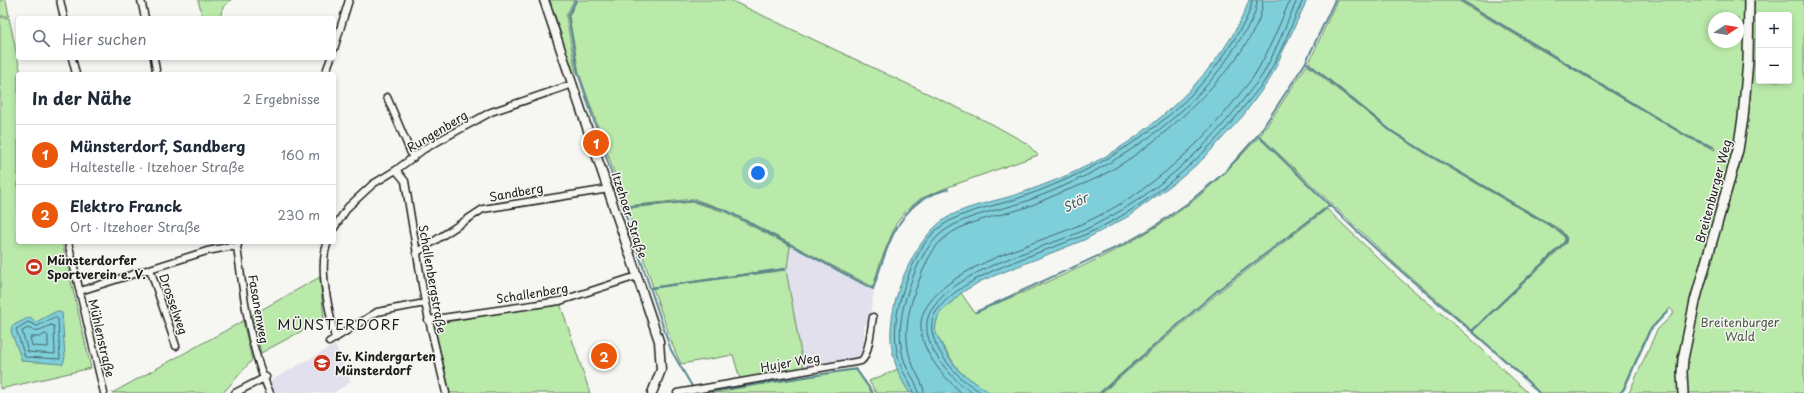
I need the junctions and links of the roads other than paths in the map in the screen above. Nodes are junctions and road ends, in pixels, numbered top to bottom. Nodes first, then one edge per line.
1 (60, 0) edge
2 (141, 0) edge
3 (349, 0) edge
4 (544, 0) edge
5 (1749, 0) edge
6 (64, 16) edge
7 (145, 16) edge
8 (336, 42) edge
9 (72, 60) edge
10 (154, 60) edge
11 (330, 60) edge
12 (76, 72) edge
13 (155, 72) edge
14 (326, 72) edge
15 (573, 84) junction
16 (387, 97) dead end
17 (413, 158) junction
18 (396, 170) junction
19 (609, 189) junction
20 (336, 225) edge
21 (68, 244) edge
22 (327, 244) edge
23 (238, 245) edge
24 (416, 253) junction
25 (150, 269) junction
26 (637, 276) junction
27 (80, 291) junction
28 (425, 303) junction
29 (873, 317) dead end
30 (428, 320) junction
31 (335, 339) junction
32 (329, 342) dead end
33 (176, 346) dead end
34 (265, 378) junction
35 (1683, 389) edge
36 (104, 393) edge
37 (235, 393) edge
38 (270, 393) edge
39 (446, 393) edge
40 (652, 393) edge
41 (677, 393) edge

1 - 6 street
2 - 7 street
3 - 8 street
4 - 15 street, Itzehoer Straße
5 - 35 main road, Breitenburger Weg
9 - 12 street
10 - 13 street
11 - 14 street
15 - 17 street, Rungenberg
15 - 19 street, Itzehoer Straße
16 - 17 street
17 - 18 street, Rungenberg
18 - 20 street, Rungenberg
18 - 24 street, Schallenbergstraße
19 - 24 street, Sandberg
19 - 26 street, Itzehoer Straße
21 - 27 street, Mühlenstraße
22 - 31 street
23 - 25 street
23 - 34 street, Fasanenweg
24 - 28 street, Schallenbergstraße
25 - 27 street
25 - 33 street, Drosselweg
26 - 30 street, Schallenberg
26 - 40 street, Itzehoer Straße
27 - 36 street, Mühlenstraße
28 - 30 street, Schallenbergstraße
28 - 31 street
29 - 41 street, Hujer Weg
30 - 39 street, Schallenbergstraße
31 - 32 street
34 - 37 street
34 - 38 street, Fasanenweg

